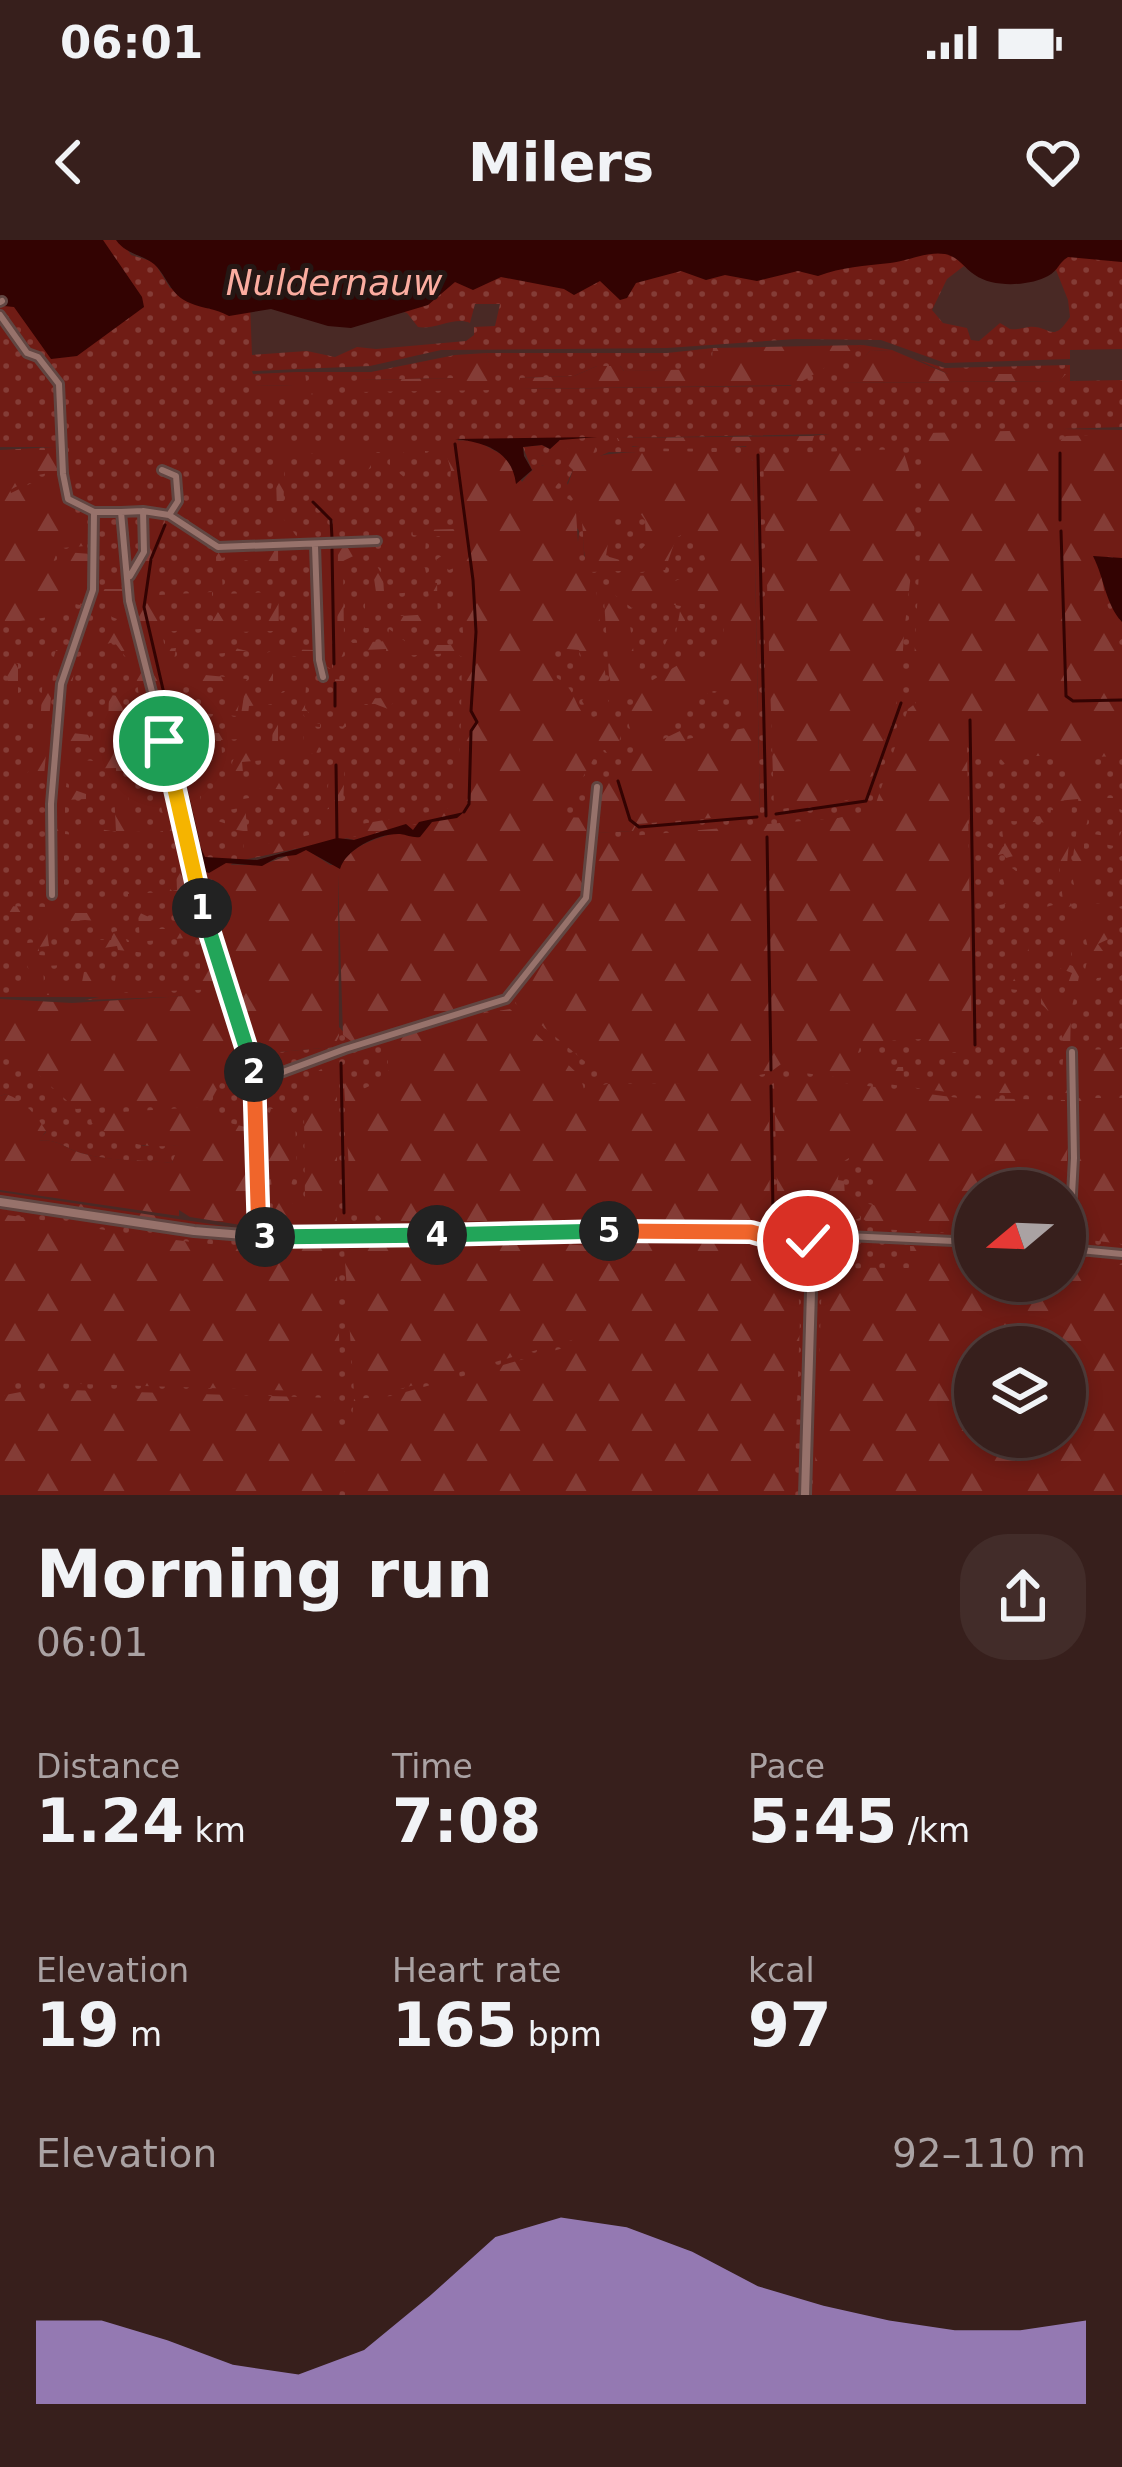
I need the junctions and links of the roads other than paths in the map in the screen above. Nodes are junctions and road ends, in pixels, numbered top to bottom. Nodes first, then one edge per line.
1 (0, 316) edge
2 (162, 470) dead end
3 (143, 511) junction
4 (94, 512) junction
5 (121, 512) junction
6 (169, 515) junction
7 (377, 541) dead end
8 (316, 546) junction
9 (130, 576) junction
10 (323, 676) dead end
11 (597, 787) dead end
12 (52, 895) dead end
13 (1072, 1052) dead end
14 (256, 1082) junction
15 (1073, 1170) edge
16 (0, 1202) edge
17 (259, 1237) junction
18 (954, 1241) edge
19 (794, 1251) junction
20 (1086, 1251) edge
21 (1122, 1254) edge
22 (805, 1495) edge

1 - 4 street
2 - 6 street
3 - 5 street
3 - 6 street
3 - 9 street
4 - 5 street
4 - 12 street
5 - 9 street
6 - 8 street
7 - 8 street
8 - 10 street
9 - 14 street
11 - 14 street
13 - 15 street
14 - 17 street
16 - 17 street
17 - 19 street
18 - 19 street
19 - 22 street
20 - 21 street

